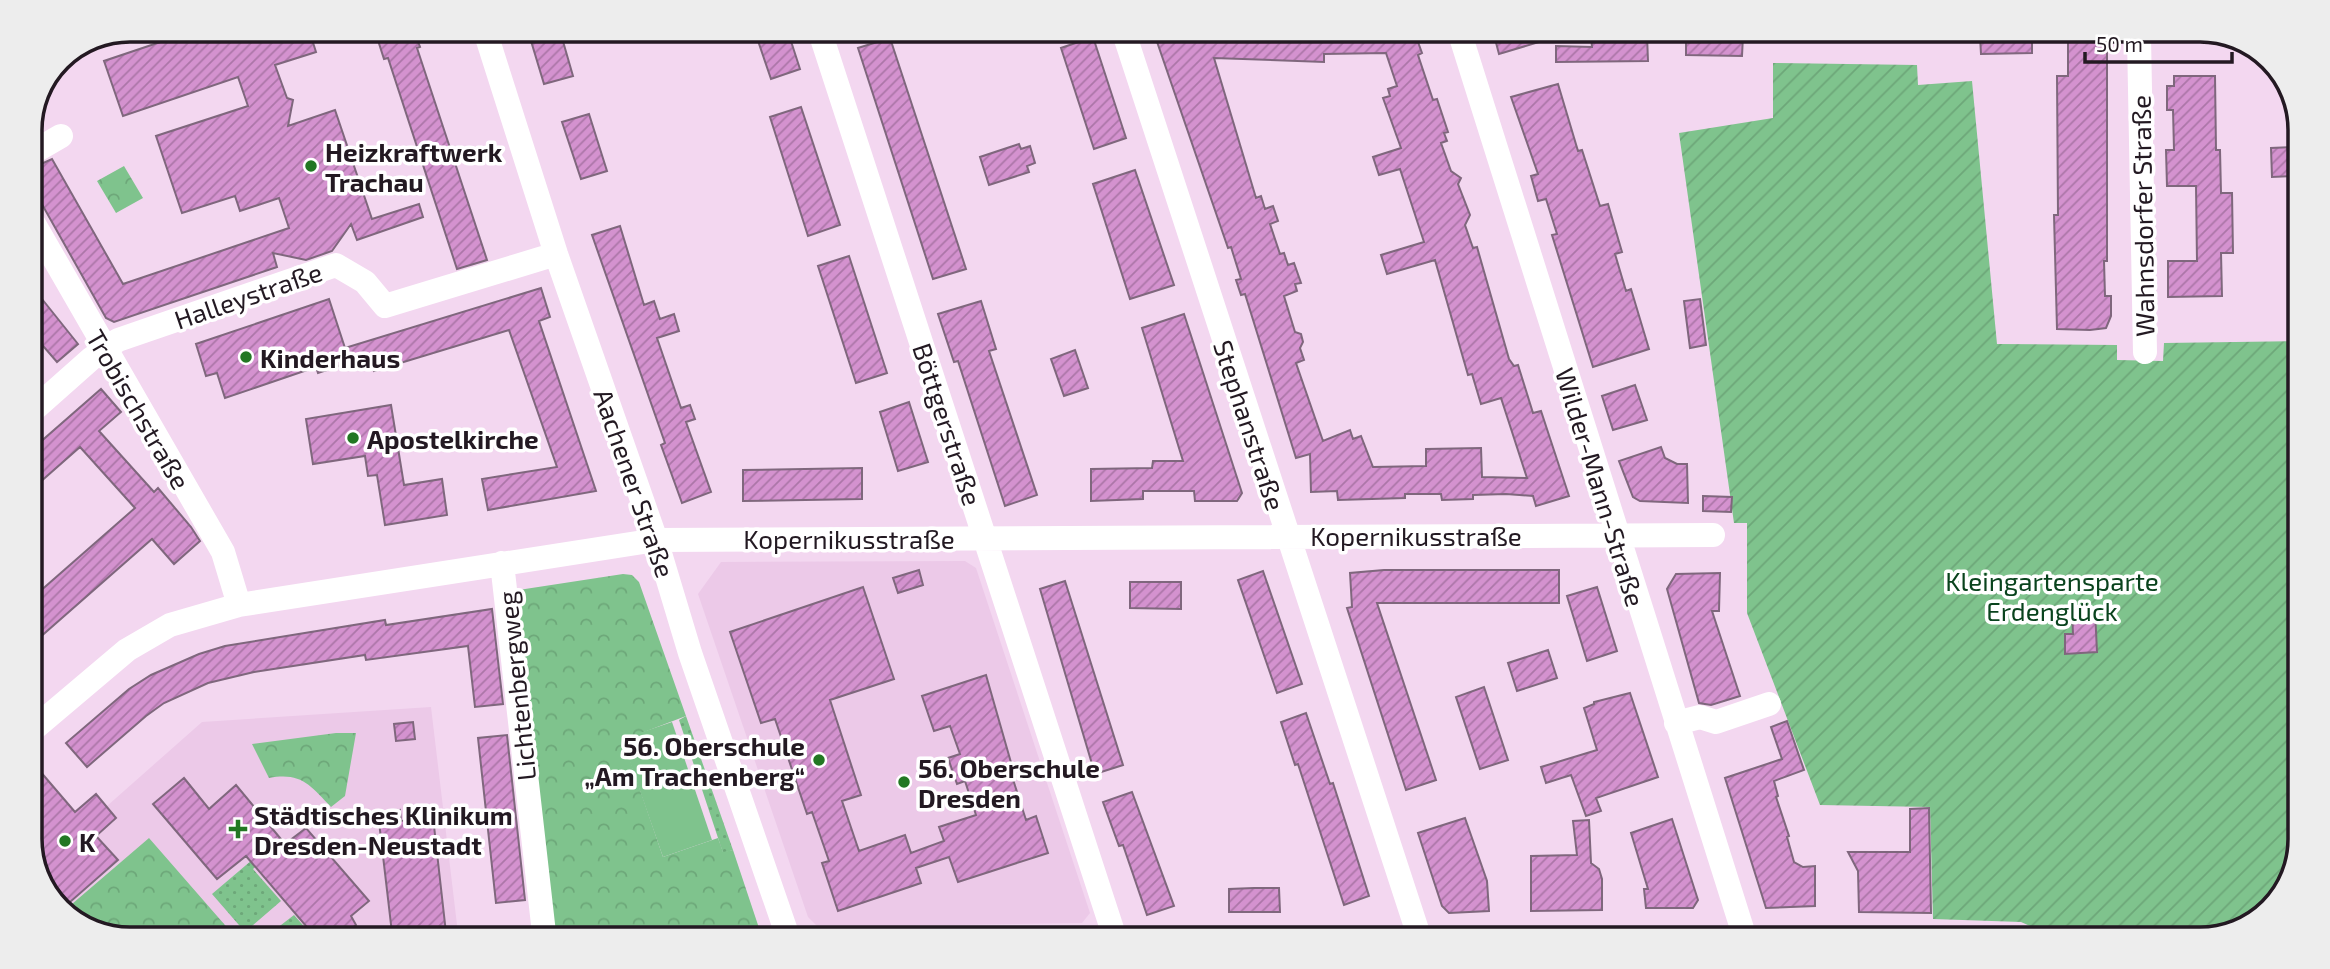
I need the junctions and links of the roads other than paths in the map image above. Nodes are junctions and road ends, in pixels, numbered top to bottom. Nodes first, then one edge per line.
1 (489, 42) edge
2 (823, 42) edge
3 (1127, 42) edge
4 (1462, 42) edge
5 (2139, 42) edge
6 (61, 136) dead end
7 (42, 146) edge
8 (42, 237) edge
9 (556, 254) junction
10 (104, 348) junction
11 (2145, 352) dead end
12 (42, 402) edge
13 (1286, 535) junction
14 (1615, 535) junction
15 (1713, 535) dead end
16 (985, 538) junction
17 (656, 540) junction
18 (502, 563) junction
19 (239, 605) junction
20 (1769, 704) dead end
21 (42, 722) edge
22 (1676, 723) junction
23 (543, 927) edge
24 (785, 927) edge
25 (1111, 927) edge
26 (1416, 927) edge
27 (1741, 927) edge

1 - 9 street, Aachener Straße
2 - 16 street, Böttgerstraße
3 - 13 street, Stephanstraße
4 - 14 street, Wilder-Mann-Straße
5 - 11 street, Wahnsdorfer Straße
6 - 7 street
8 - 10 street, Trobischstraße
9 - 10 street, Halleystraße
9 - 17 street, Aachener Straße
10 - 12 street, Halleystraße
10 - 19 street, Trobischstraße
13 - 14 street, Kopernikusstraße
13 - 16 street, Kopernikusstraße
13 - 26 street, Stephanstraße
14 - 15 street, Kopernikusstraße
14 - 22 street, Wilder-Mann-Straße
16 - 17 street, Kopernikusstraße
16 - 25 street, Böttgerstraße
17 - 18 street, Kopernikusstraße
17 - 24 street, Aachener Straße
18 - 19 street, Kopernikusstraße
18 - 23 street, Lichtenbergweg
19 - 21 street, Kopernikusstraße
20 - 22 street
22 - 27 street, Wilder-Mann-Straße

